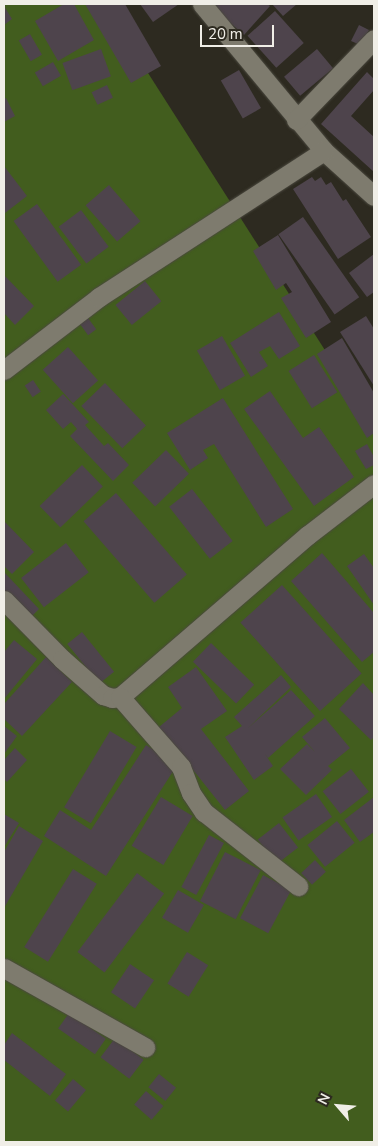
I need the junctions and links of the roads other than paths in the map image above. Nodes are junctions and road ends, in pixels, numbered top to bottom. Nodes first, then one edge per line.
1 (202, 4) edge
2 (374, 40) edge
3 (296, 120) junction
4 (324, 151) junction
5 (374, 196) edge
6 (4, 370) edge
7 (374, 484) edge
8 (4, 600) edge
9 (120, 697) junction
10 (298, 886) dead end
11 (7, 977) edge
12 (145, 1047) dead end

1 - 3 street
2 - 3 street
3 - 4 street
4 - 5 street
4 - 6 street
7 - 9 street
8 - 9 street
9 - 10 street
11 - 12 street

